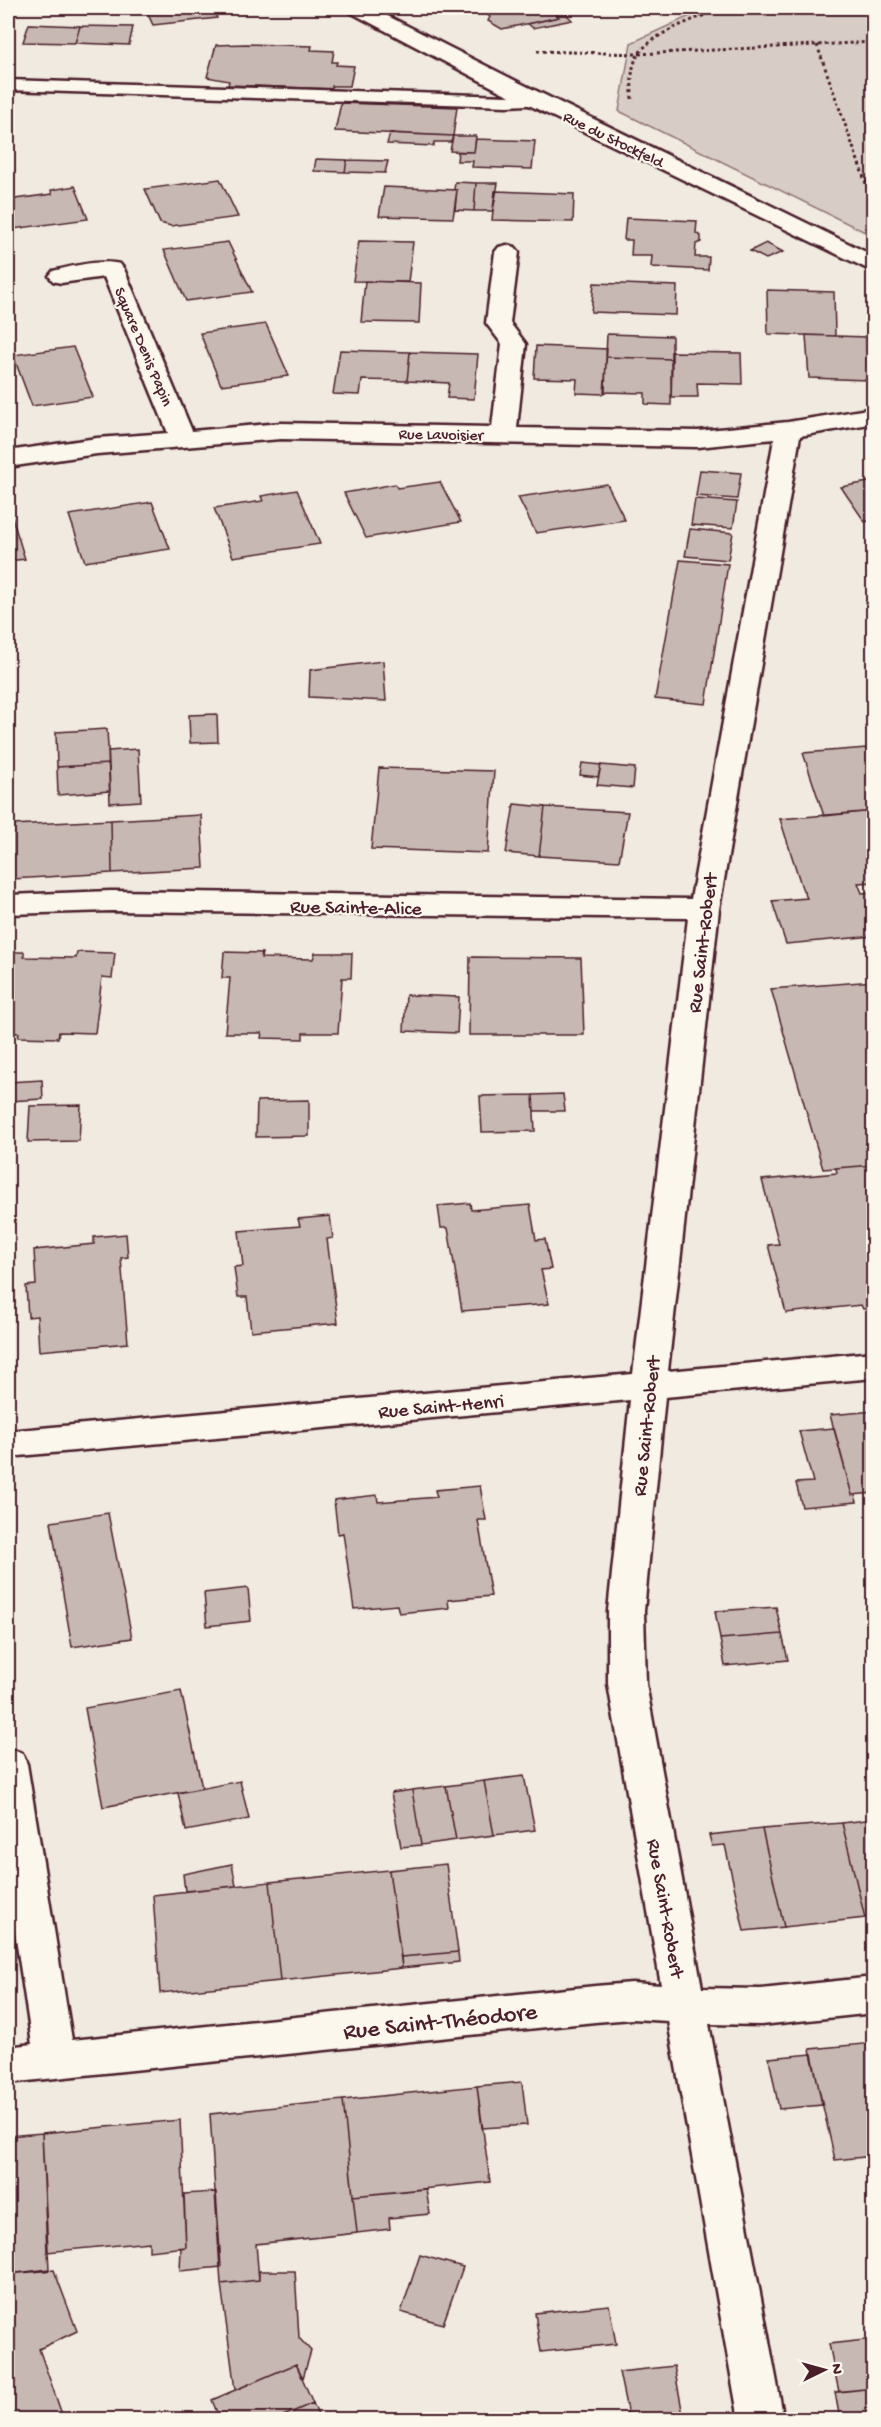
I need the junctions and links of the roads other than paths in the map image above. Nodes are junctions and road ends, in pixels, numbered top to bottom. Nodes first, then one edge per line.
1 (357, 8) edge
2 (8, 85) edge
3 (538, 100) junction
4 (507, 252) dead end
5 (873, 265) edge
6 (61, 276) dead end
7 (873, 415) edge
8 (788, 430) junction
9 (504, 434) junction
10 (183, 439) junction
11 (8, 459) edge
12 (8, 905) edge
13 (704, 909) junction
14 (873, 1365) edge
15 (649, 1386) junction
16 (8, 1443) edge
17 (8, 1764) edge
18 (873, 1995) edge
19 (684, 2003) junction
20 (56, 2061) junction
21 (8, 2065) edge
22 (762, 2420) edge

1 - 3 street, Rue du Stockfeld
2 - 3 lane
3 - 5 street, Rue du Stockfeld
4 - 9 street
6 - 10 street, Square Denis Papin
7 - 8 street, Rue Lavoisier
8 - 9 street, Rue Lavoisier
8 - 13 street, Rue Saint-Robert
9 - 10 street, Rue Lavoisier
10 - 11 street, Rue Lavoisier
12 - 13 street, Rue Sainte-Alice
13 - 15 street, Rue Saint-Robert
14 - 15 street, Rue Saint-Henri
15 - 16 street, Rue Saint-Henri
15 - 19 street, Rue Saint-Robert
17 - 20 street
18 - 19 street, Rue Saint-Théodore
19 - 20 street, Rue Saint-Théodore
19 - 22 street, Rue Saint-Robert
20 - 21 street, Rue Saint-Théodore

